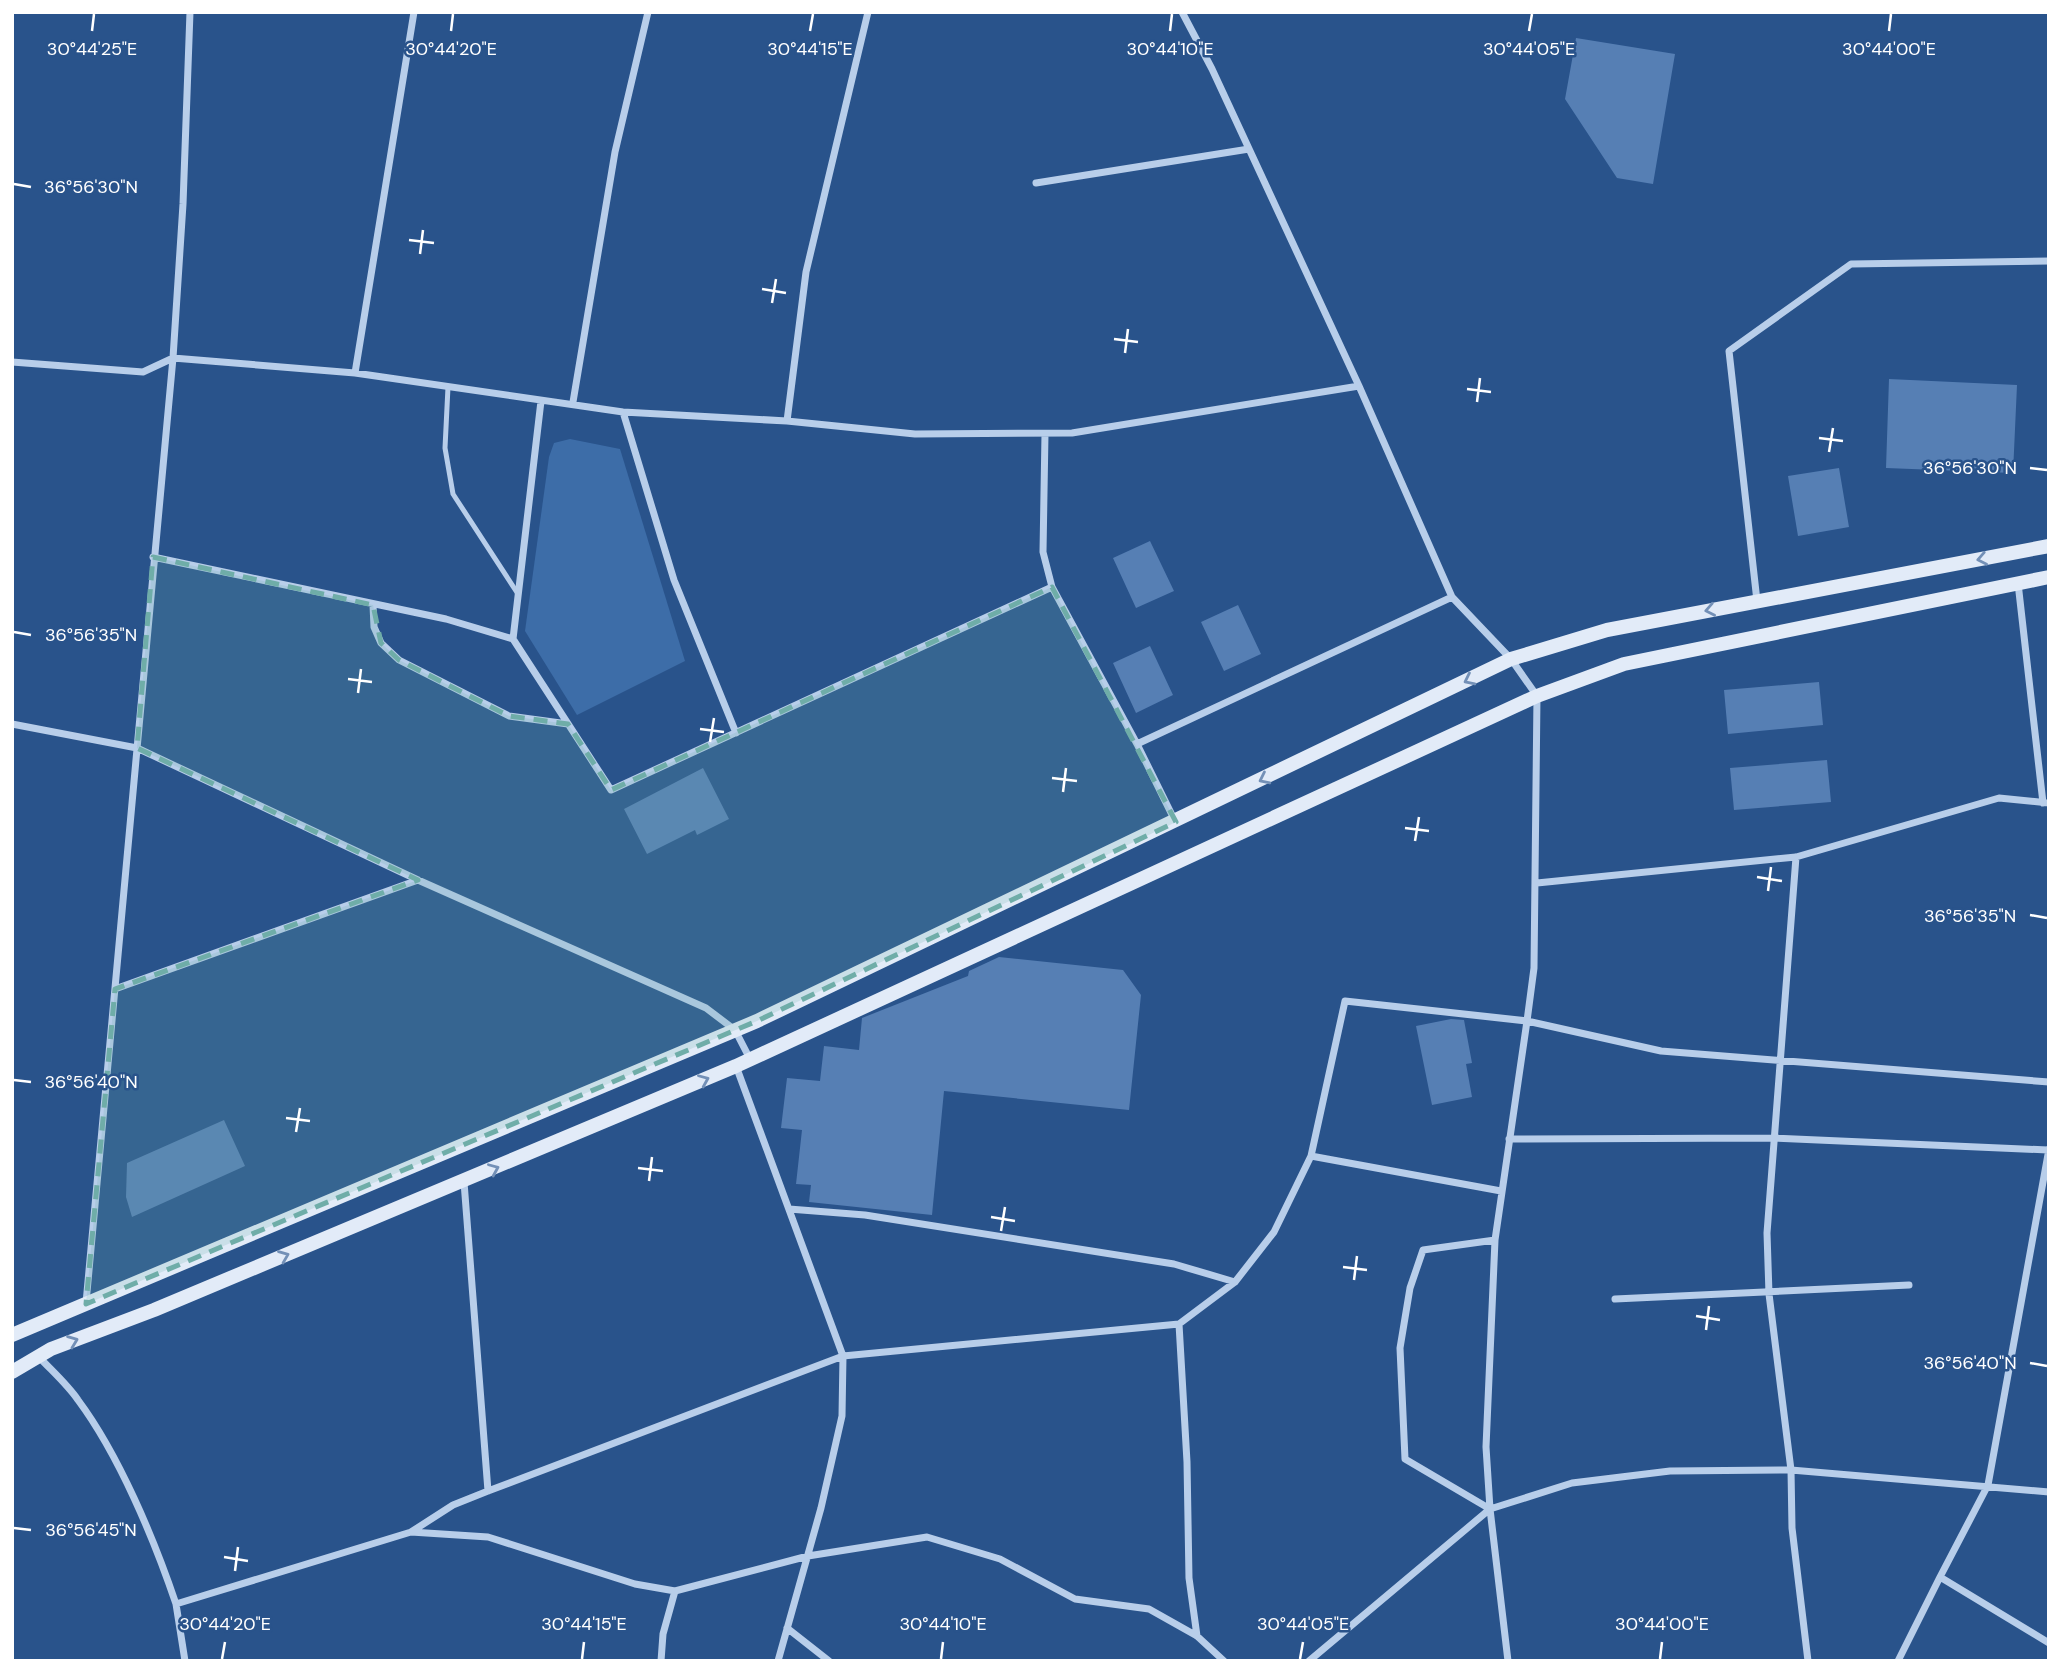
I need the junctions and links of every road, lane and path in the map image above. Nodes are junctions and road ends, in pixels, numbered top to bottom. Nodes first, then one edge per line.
1 (190, 12) edge
2 (414, 12) edge
3 (647, 12) edge
4 (868, 12) edge
5 (1182, 12) edge
6 (1249, 149) junction
7 (1037, 183) dead end
8 (2049, 261) edge
9 (173, 358) junction
10 (12, 362) edge
11 (355, 373) junction
12 (1359, 386) junction
13 (447, 387) junction
14 (541, 401) junction
15 (573, 402) junction
16 (623, 412) junction
17 (787, 421) junction
18 (1045, 433) junction
19 (2049, 546) edge
20 (153, 557) junction
21 (2049, 577) edge
22 (2018, 583) junction
23 (1052, 587) junction
24 (519, 594) junction
25 (1452, 597) junction
26 (1756, 601) junction
27 (373, 605) junction
28 (513, 639) junction
29 (1511, 659) junction
30 (1537, 696) junction
31 (12, 724) edge
32 (568, 724) junction
33 (736, 733) junction
34 (1138, 744) junction
35 (137, 748) junction
36 (2046, 803) edge
37 (1176, 822) junction
38 (1796, 857) junction
39 (418, 880) junction
40 (1537, 883) junction
41 (115, 989) junction
42 (1527, 1021) junction
43 (735, 1030) junction
44 (750, 1060) junction
45 (1779, 1060) junction
46 (736, 1066) junction
47 (2049, 1083) edge
48 (1772, 1138) junction
49 (1509, 1139) junction
50 (2049, 1150) edge
51 (1311, 1156) junction
52 (464, 1182) junction
53 (1501, 1191) junction
54 (789, 1209) junction
55 (1495, 1240) junction
56 (1235, 1282) junction
57 (1909, 1284) dead end
58 (1769, 1293) junction
59 (1615, 1299) dead end
60 (86, 1304) junction
61 (1179, 1324) junction
62 (12, 1335) edge
63 (38, 1356) junction
64 (843, 1356) junction
65 (12, 1372) edge
66 (1791, 1470) junction
67 (1988, 1485) junction
68 (488, 1491) junction
69 (2049, 1492) edge
70 (1490, 1509) junction
71 (411, 1532) junction
72 (808, 1556) junction
73 (1940, 1577) junction
74 (675, 1591) junction
75 (176, 1604) junction
76 (787, 1628) junction
77 (1197, 1636) junction
78 (2049, 1643) edge
79 (185, 1661) edge
80 (661, 1661) edge
81 (778, 1661) edge
82 (829, 1661) edge
83 (1224, 1661) edge
84 (1309, 1661) edge
85 (1508, 1661) edge
86 (1808, 1661) edge
87 (1898, 1661) edge

1 - 9 street
2 - 11 street
3 - 15 street
4 - 17 street
5 - 6 street
6 - 7 street
6 - 12 street
8 - 26 street
9 - 10 street
9 - 11 street
9 - 20 street
11 - 13 street
12 - 18 street
12 - 25 street
13 - 14 street
13 - 24 lane
14 - 15 street
14 - 24 street
15 - 16 street
16 - 17 street
16 - 33 street
17 - 18 street
18 - 23 street
19 -> 26 main road
20 - 27 street
20 - 35 street
21 - 22 main road
22 - 30 main road
22 - 36 street
23 - 33 street
23 - 34 street
24 - 28 street
25 - 29 street
25 - 34 street
26 -> 29 main road
27 - 28 street
27 - 32 street
28 - 32 street
29 - 30 street
29 -> 37 main road
30 - 40 street
30 - 44 main road
31 - 35 street
32 - 33 street
34 - 37 street
35 - 39 street
35 - 41 street
36 - 38 street
37 - 43 main road
38 - 40 street
38 - 45 street
39 - 41 street
39 - 43 street
40 - 42 street
41 - 60 street
42 - 45 street
42 - 49 street
42 - 51 street
43 - 44 street
43 - 60 main road
44 - 46 main road
45 - 47 street
45 - 48 street
52 -> 46 main road
46 - 54 street
48 - 49 street
48 - 50 street
48 - 58 street
49 - 53 street
50 - 67 street
51 - 53 street
51 - 56 street
63 -> 52 main road
52 - 68 street
53 - 55 street
54 - 56 street
54 - 64 street
55 - 70 street
55 - 70 street
56 - 61 street
57 - 58 street
58 - 59 street
58 - 66 street
60 - 62 main road
61 - 64 street
61 - 77 street
63 - 65 main road
63 - 75 street
64 - 68 street
64 - 72 street
66 - 67 street
66 - 70 street
66 - 86 street
67 - 69 street
67 - 73 street
68 - 71 street
70 - 84 street
70 - 85 street
71 - 74 street
71 - 75 street
72 - 74 street
72 - 76 street
72 - 77 street
73 - 78 street
73 - 87 street
74 - 80 street
75 - 79 street
76 - 81 street
76 - 82 street
77 - 83 street

